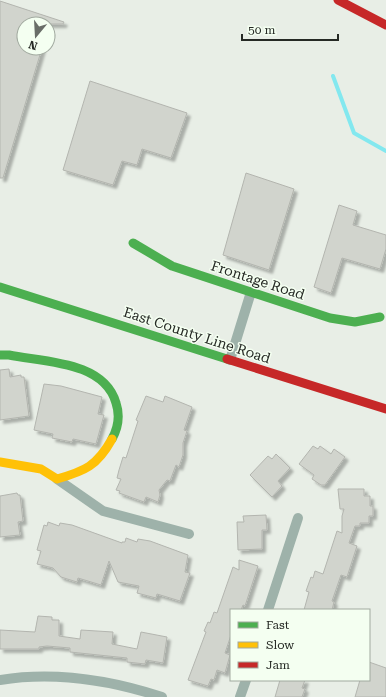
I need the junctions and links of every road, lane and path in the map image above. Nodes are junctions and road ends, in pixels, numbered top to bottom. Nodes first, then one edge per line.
1 (338, 0) edge
2 (386, 25) edge
3 (132, 243) dead end
4 (0, 287) edge
5 (251, 292) junction
6 (380, 317) dead end
7 (0, 355) edge
8 (230, 360) junction
9 (386, 410) edge
10 (0, 462) edge
11 (57, 479) junction
12 (298, 518) dead end
13 (189, 534) dead end
14 (268, 609) edge
15 (0, 680) edge
16 (246, 681) edge
17 (162, 697) edge
18 (240, 697) edge

1 - 2 main road
3 - 5 main road, Frontage Road
4 - 8 main road, East County Line Road
5 - 6 main road, Frontage Road
5 - 8 street
7 - 11 main road
8 - 9 main road, East County Line Road
10 - 11 main road
11 - 13 street
12 - 14 street
15 - 17 street
16 - 18 street

